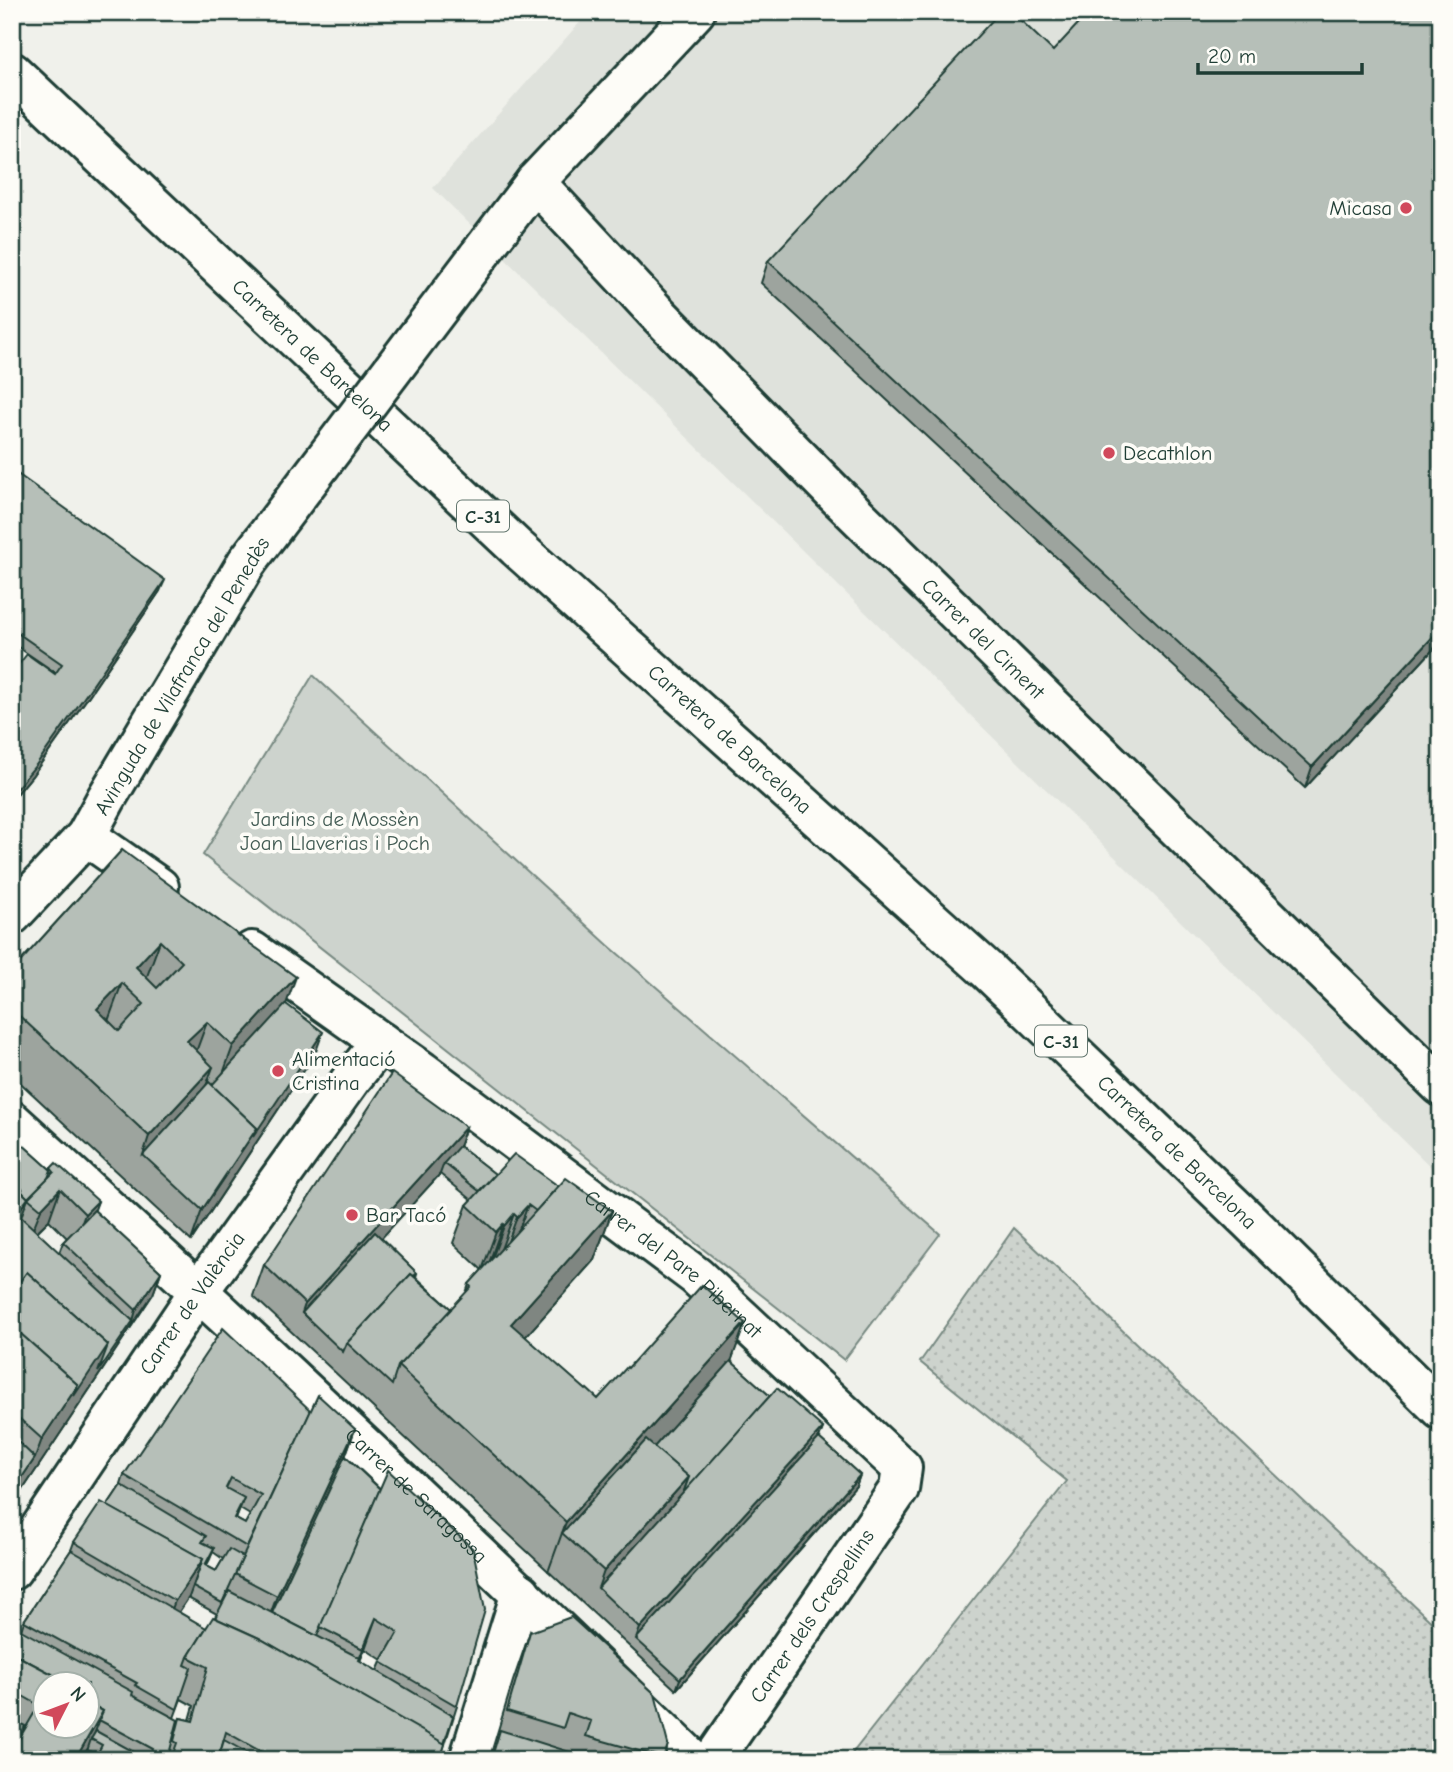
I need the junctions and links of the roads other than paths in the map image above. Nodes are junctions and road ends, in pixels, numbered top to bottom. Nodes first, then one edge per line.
1 (695, 12) edge
2 (12, 72) edge
3 (535, 183) junction
4 (86, 836) junction
5 (182, 903) edge
6 (12, 915) edge
7 (227, 934) edge
8 (381, 1042) junction
9 (1441, 1086) edge
10 (12, 1121) edge
11 (199, 1291) junction
12 (1441, 1410) edge
13 (902, 1468) joint
14 (12, 1570) edge
15 (521, 1594) junction
16 (469, 1760) edge
17 (693, 1760) edge
18 (713, 1760) edge

1 - 3 main road, Avinguda de Vilafranca del Penedès
2 - 12 main road, Carretera de Barcelona / C-31
3 - 4 main road, Avinguda de Vilafranca del Penedès, bridge
3 - 9 main road, Carrer del Ciment
4 - 5 main road
4 - 6 main road, Avinguda de Vilafranca del Penedès
7 - 8 main road, Carrer del Pare Pibernat
8 - 11 main road, Carrer de València
8 - 13 main road, Carrer del Pare Pibernat
10 - 11 main road, Carrer de Saragossa
11 - 14 main road, Carrer de València
11 - 15 main road, Carrer de Saragossa
13 - 18 main road, Carrer dels Crespellins
15 - 16 main road
15 - 17 main road, Carrer de Saragossa

